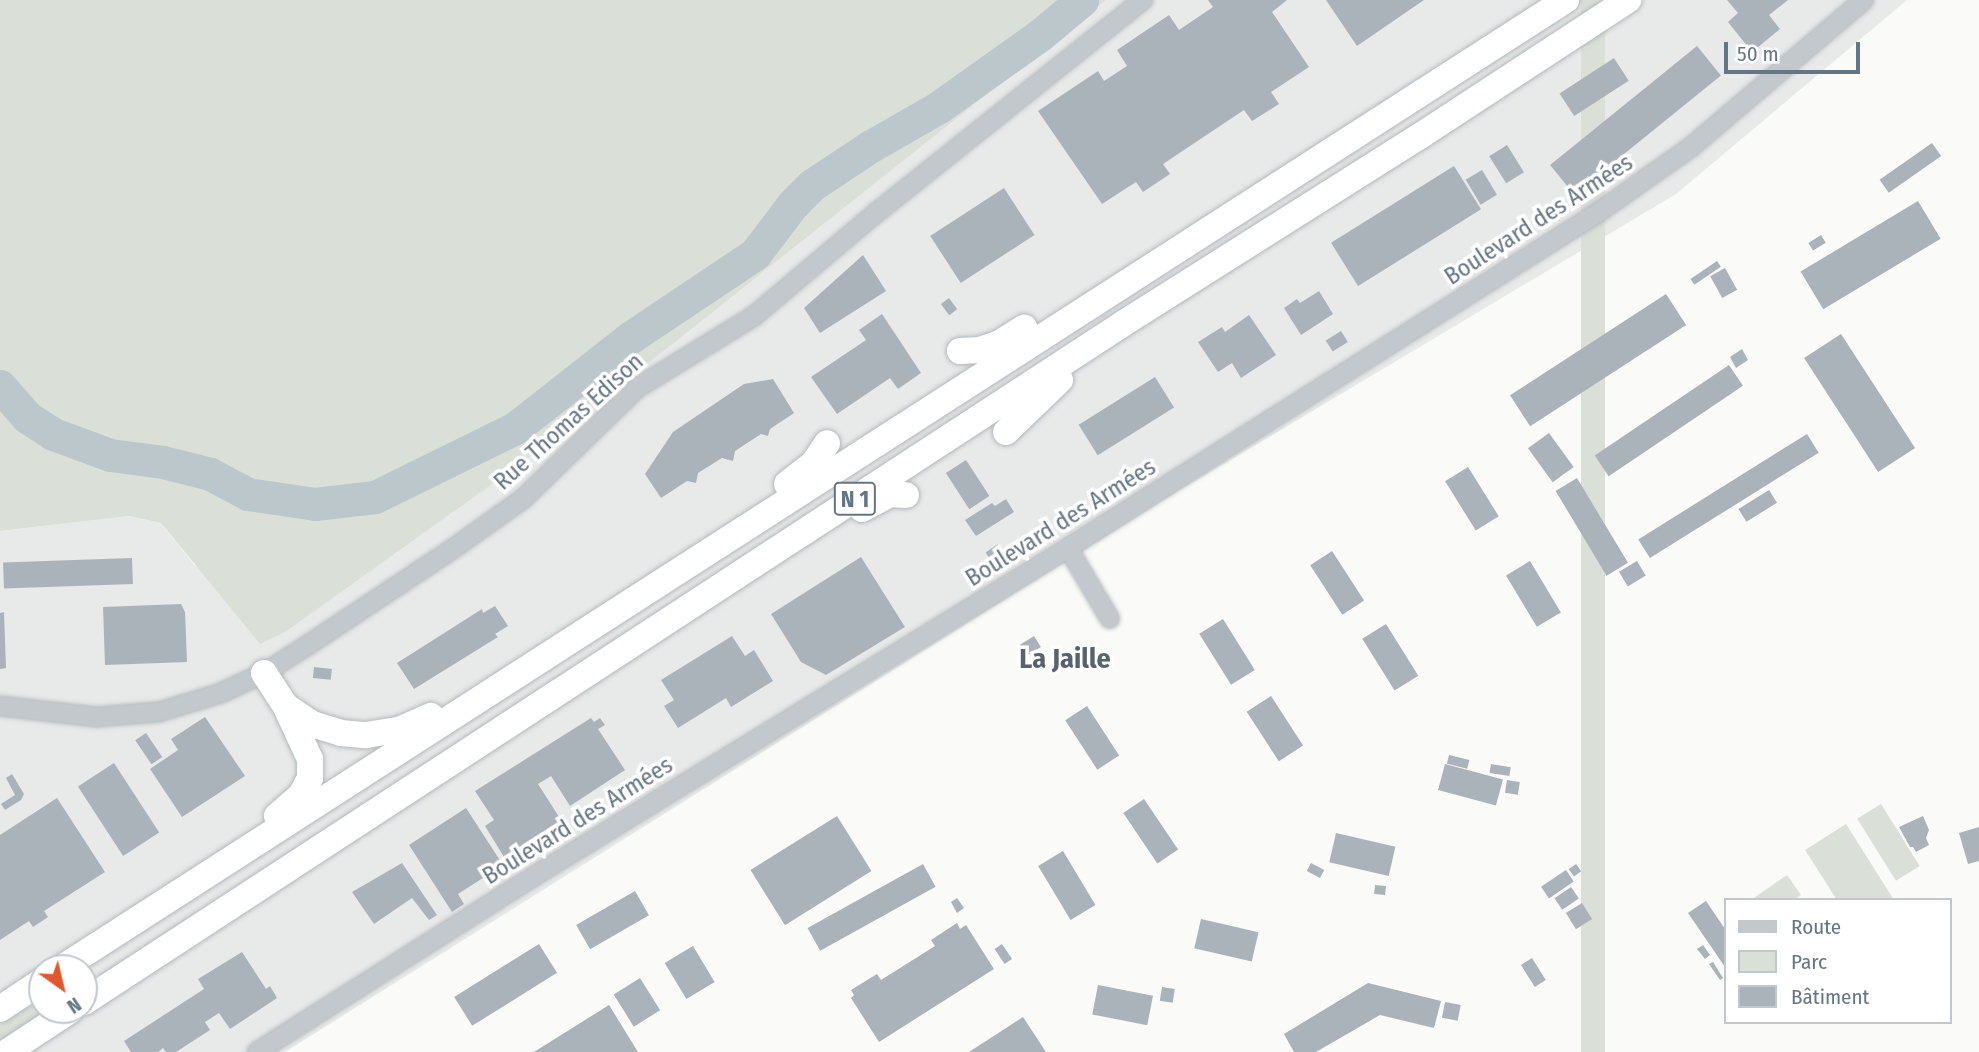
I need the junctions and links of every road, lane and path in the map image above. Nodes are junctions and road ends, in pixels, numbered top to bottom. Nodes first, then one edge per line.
1 (1143, 0) edge
2 (1566, 0) edge
3 (1628, 0) edge
4 (1864, 0) edge
5 (1211, 229) junction
6 (1124, 323) junction
7 (960, 351) dead end
8 (1006, 432) dead end
9 (827, 443) dead end
10 (906, 495) dead end
11 (1068, 548) junction
12 (654, 587) junction
13 (678, 614) junction
14 (1110, 619) dead end
15 (594, 625) junction
16 (264, 673) junction
17 (285, 705) junction
18 (0, 706) edge
19 (75, 954) edge
20 (82, 954) edge
21 (28, 990) edge
22 (98, 993) edge
23 (0, 1009) edge
24 (50, 1024) edge
25 (7, 1052) edge
26 (257, 1052) edge

1 - 16 street, Rue Thomas Edison
2 - 5 highway, N 1
3 - 6 highway, N 1
4 - 11 street, Boulevard des Armées
5 - 7 highway
5 - 12 highway, N 1
6 - 8 highway
6 - 13 highway, N 1
9 - 12 highway
10 - 13 highway
11 - 14 street
11 - 26 street, Boulevard des Armées
12 - 15 highway, N 1
13 - 22 highway, N 1
15 - 17 highway
15 - 20 highway, N 1
16 - 17 highway
16 - 18 street, Rue Thomas Edison
17 - 19 highway
21 - 23 highway
24 - 25 highway

